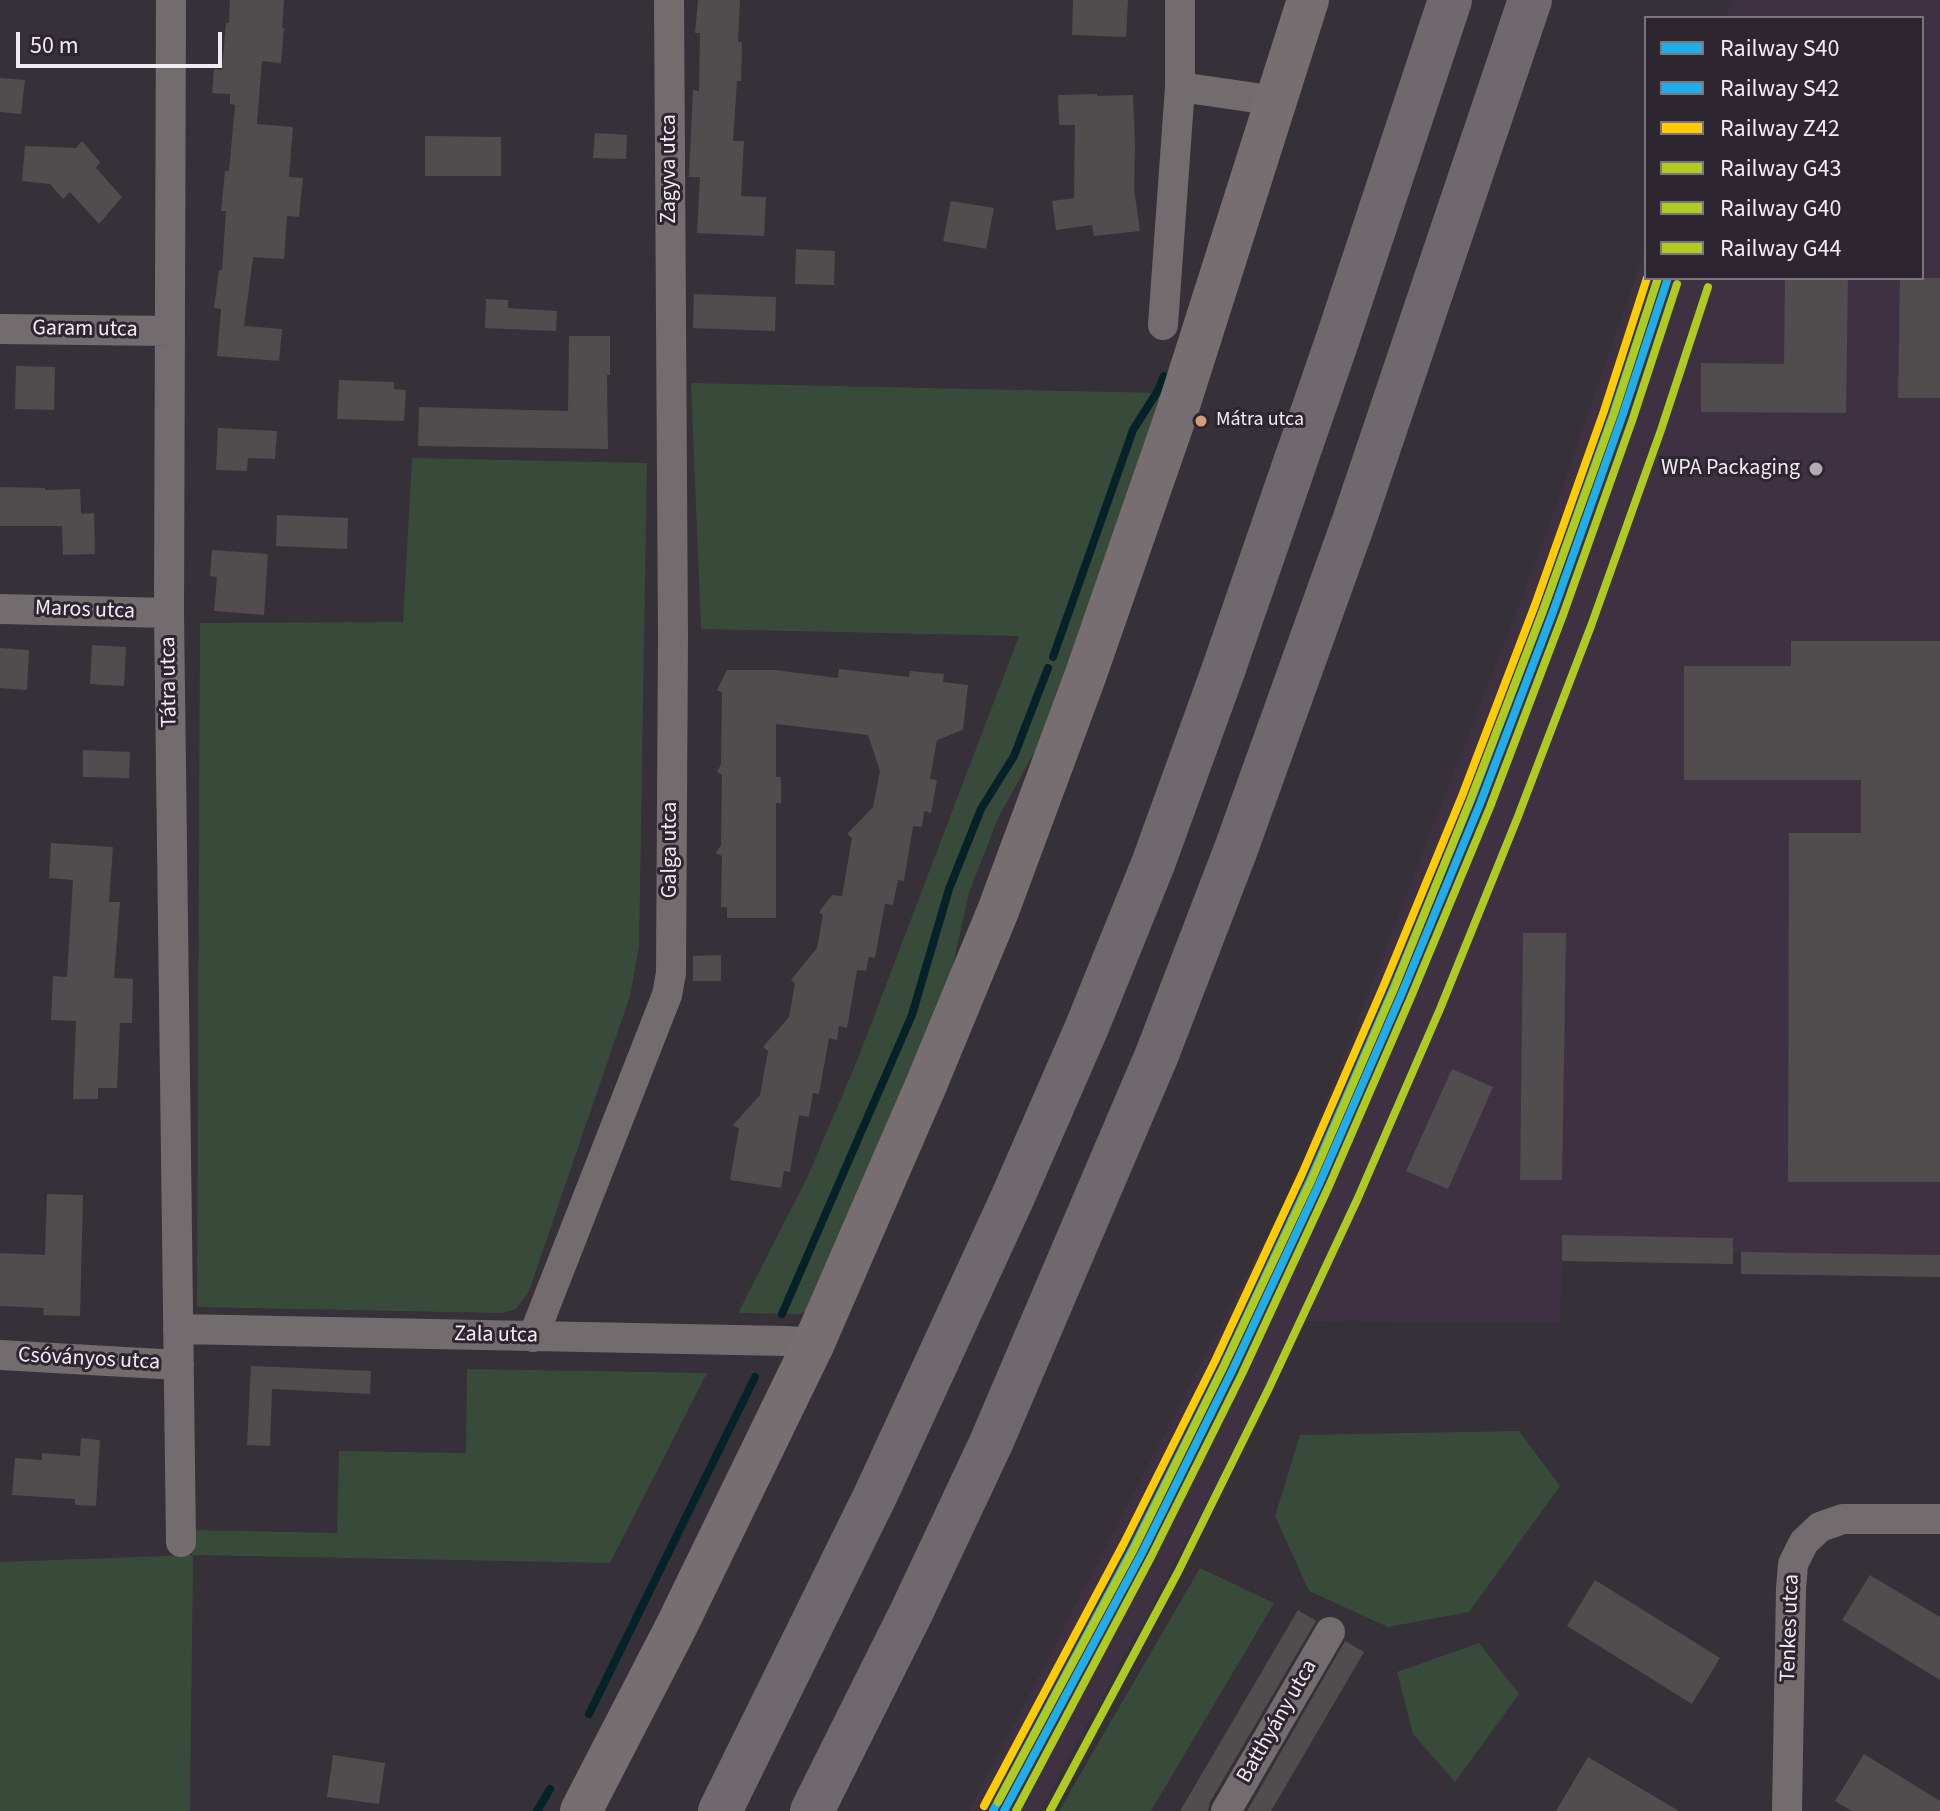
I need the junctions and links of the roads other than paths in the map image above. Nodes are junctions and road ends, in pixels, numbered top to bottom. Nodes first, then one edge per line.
1 (171, 0) edge
2 (669, 0) edge
3 (1180, 0) edge
4 (1308, 0) edge
5 (1450, 0) edge
6 (1530, 0) edge
7 (1180, 87) junction
8 (1277, 101) junction
9 (1163, 325) dead end
10 (0, 329) edge
11 (170, 331) junction
12 (671, 338) joint
13 (0, 609) edge
14 (169, 613) junction
15 (178, 1329) junction
16 (533, 1337) junction
17 (814, 1343) junction
18 (0, 1355) edge
19 (179, 1365) junction
20 (1940, 1519) edge
21 (181, 1542) dead end
22 (1330, 1632) dead end
23 (581, 1811) edge
24 (720, 1811) edge
25 (812, 1811) edge
26 (1226, 1811) edge
27 (1787, 1811) edge

1 - 11 street, Tátra utca
2 - 12 street, Zagyva utca
3 - 7 street
4 - 8 street
5 - 24 highway
6 - 25 highway
7 - 8 street
7 - 9 street
8 - 17 street
10 - 11 street, Garam utca
11 - 14 street, Tátra utca
12 - 16 street, Galga utca
13 - 14 street, Maros utca
14 - 15 street, Tátra utca
15 - 16 street, Zala utca
15 - 19 street, Tátra utca
16 - 17 street, Zala utca
17 - 23 street
18 - 19 street, Csóványos utca
19 - 21 street
20 - 27 street, Tenkes utca
22 - 26 street, Batthyány utca

